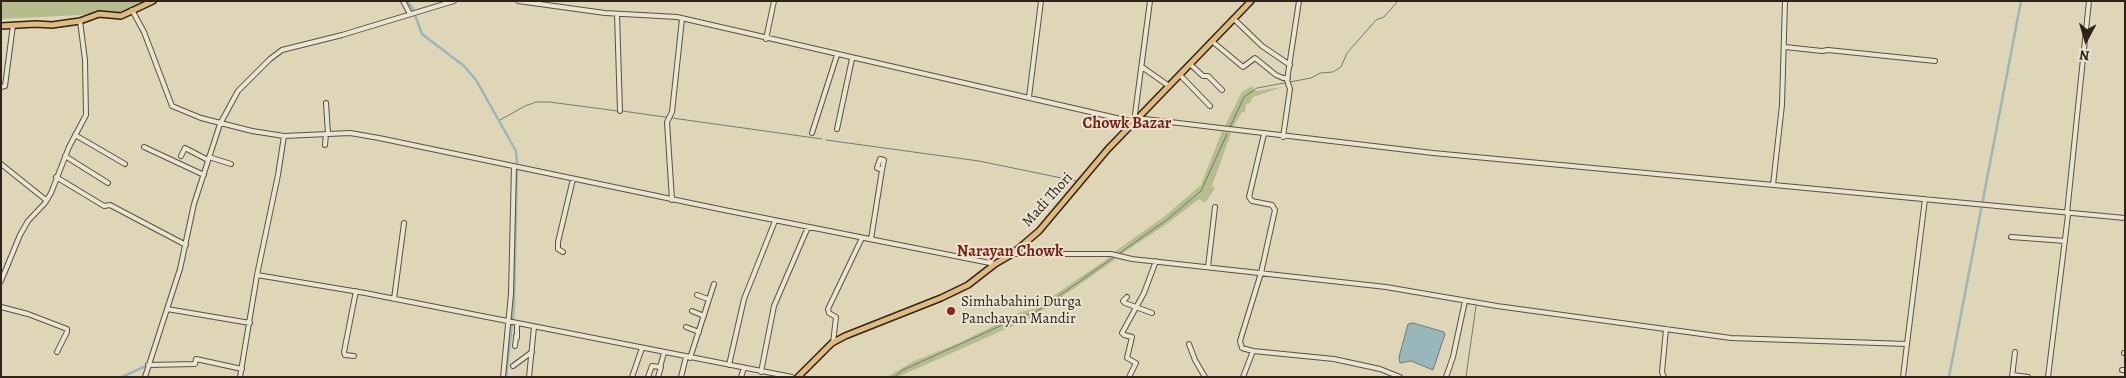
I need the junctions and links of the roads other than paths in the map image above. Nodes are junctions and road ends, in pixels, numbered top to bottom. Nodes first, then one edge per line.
1 (153, 1) edge
2 (403, 1) edge
3 (454, 1) edge
4 (518, 1) edge
5 (774, 1) edge
6 (1041, 1) edge
7 (1150, 1) edge
8 (1251, 1) edge
9 (1299, 1) edge
10 (1785, 1) edge
11 (2089, 1) edge
12 (532, 2) edge
13 (132, 10) junction
14 (412, 13) junction
15 (617, 14) junction
16 (682, 19) junction
17 (1234, 19) junction
18 (80, 21) junction
19 (13, 25) junction
20 (1, 26) edge
21 (766, 39) junction
22 (1214, 42) junction
23 (1785, 47) junction
24 (837, 55) junction
25 (852, 59) junction
26 (1935, 61) dead end
27 (1190, 64) junction
28 (1290, 65) junction
29 (1142, 67) junction
30 (1180, 75) junction
31 (1288, 79) junction
32 (1169, 86) junction
33 (1, 87) edge
34 (1222, 90) dead end
35 (1029, 97) junction
36 (326, 103) dead end
37 (1210, 106) dead end
38 (620, 111) dead end
39 (1135, 120) junction
40 (220, 124) junction
41 (837, 129) dead end
42 (812, 133) dead end
43 (327, 134) junction
44 (1264, 134) junction
45 (75, 135) junction
46 (284, 136) junction
47 (1284, 136) junction
48 (325, 145) dead end
49 (144, 147) dead end
50 (65, 156) junction
51 (181, 156) dead end
52 (209, 158) junction
53 (1, 164) edge
54 (125, 164) dead end
55 (231, 164) dead end
56 (516, 166) junction
57 (882, 170) dead end
58 (204, 175) junction
59 (56, 177) junction
60 (572, 178) junction
61 (108, 183) dead end
62 (1773, 185) junction
63 (1925, 199) junction
64 (46, 200) junction
65 (672, 200) junction
66 (1215, 206) dead end
67 (2066, 213) junction
68 (2125, 218) edge
69 (775, 220) junction
70 (404, 223) dead end
71 (808, 227) junction
72 (2011, 237) dead end
73 (862, 238) junction
74 (871, 240) junction
75 (2065, 241) junction
76 (186, 245) junction
77 (564, 252) dead end
78 (1012, 254) junction
79 (1156, 261) junction
80 (995, 264) junction
81 (1208, 267) junction
82 (1261, 273) junction
83 (257, 274) junction
84 (1, 281) edge
85 (714, 284) dead end
86 (356, 291) junction
87 (697, 295) dead end
88 (1127, 297) dead end
89 (394, 299) junction
90 (708, 299) junction
91 (1465, 301) junction
92 (1, 307) edge
93 (167, 308) junction
94 (1135, 308) junction
95 (692, 311) dead end
96 (1152, 313) dead end
97 (704, 316) junction
98 (509, 322) junction
99 (250, 323) junction
100 (517, 324) junction
101 (534, 327) junction
102 (686, 327) dead end
103 (1666, 329) junction
104 (699, 332) junction
105 (833, 343) junction
106 (1189, 344) dead end
107 (1907, 344) junction
108 (515, 346) dead end
109 (642, 348) junction
110 (1253, 351) junction
111 (57, 352) dead end
112 (532, 352) junction
113 (2015, 352) dead end
114 (664, 353) junction
115 (354, 356) dead end
116 (688, 357) junction
117 (148, 365) junction
118 (729, 365) junction
119 (513, 366) dead end
120 (660, 367) junction
121 (744, 368) junction
122 (242, 369) junction
123 (761, 372) junction
124 (801, 376) edge
125 (2012, 376) edge
126 (145, 377) edge
127 (240, 377) edge
128 (503, 377) edge
129 (529, 377) edge
130 (632, 377) edge
131 (648, 377) edge
132 (658, 377) edge
133 (681, 377) edge
134 (741, 377) edge
135 (792, 377) edge
136 (1129, 377) edge
137 (1205, 377) edge
138 (1243, 377) edge
139 (1400, 377) edge
140 (1446, 377) edge
141 (1664, 377) edge
142 (1903, 377) edge
143 (2028, 377) edge
144 (2048, 377) edge

1 - 13 main road
2 - 14 street
3 - 14 street
4 - 12 street
5 - 21 street
6 - 35 street
7 - 29 street
8 - 17 main road, Madi Thori
9 - 28 street
10 - 23 street
11 - 67 street
12 - 15 street
13 - 18 main road
13 - 40 street
14 - 40 street
15 - 16 street
15 - 38 street
16 - 21 street
16 - 65 street
17 - 22 main road, Madi Thori
17 - 28 street
18 - 19 main road
18 - 45 street
19 - 20 main road
19 - 33 street
21 - 24 street
22 - 27 main road, Madi Thori
22 - 31 street
23 - 26 street
23 - 62 street
24 - 25 street
24 - 42 street
25 - 35 street
25 - 41 street
27 - 30 main road, Madi Thori
27 - 34 street
28 - 31 street
29 - 32 street
29 - 39 street
30 - 32 main road, Madi Thori
30 - 37 street
31 - 47 street
32 - 39 main road, Madi Thori
35 - 39 street
36 - 43 street
39 - 44 street
39 - 78 main road, Madi Thori
40 - 46 street
40 - 52 street
43 - 46 street
43 - 48 street
43 - 56 street
44 - 47 street
44 - 82 street
45 - 50 street
45 - 54 street
46 - 83 street
47 - 62 street
49 - 58 street
50 - 59 street
50 - 61 street
51 - 52 street
52 - 55 street
52 - 58 street
53 - 64 street
56 - 60 street
56 - 98 street
57 - 74 street
58 - 76 street
59 - 64 street
59 - 76 street
60 - 65 street
60 - 77 street
62 - 63 street
63 - 67 street
63 - 107 street
64 - 84 street
65 - 69 street
66 - 81 street
67 - 68 street
67 - 75 street
69 - 71 street
69 - 118 street
70 - 89 street
71 - 73 street
71 - 123 street
72 - 75 street
73 - 74 street
73 - 105 street
74 - 80 street
75 - 144 street
76 - 93 street
78 - 79 street
78 - 80 main road, Madi Thori
79 - 81 street
79 - 94 street
80 - 105 main road, Madi Thori
81 - 82 street
82 - 91 street
82 - 110 street
83 - 86 street
83 - 99 street
85 - 90 street
86 - 89 street
86 - 115 street
87 - 90 street
88 - 94 street
89 - 98 street
90 - 97 street
91 - 103 street
91 - 140 street
92 - 111 street
93 - 99 street
93 - 117 street
94 - 96 street
94 - 136 street
95 - 97 street
97 - 104 street
98 - 100 street
98 - 128 street
99 - 122 street
100 - 101 street
100 - 108 street
101 - 109 street
101 - 112 street
102 - 104 street
103 - 107 street
103 - 141 street
104 - 116 street
105 - 124 main road, Madi Thori
106 - 137 street
107 - 142 street
109 - 114 street
109 - 130 street
110 - 138 street
110 - 139 street
112 - 119 street
112 - 129 street
113 - 125 street
114 - 116 street
114 - 120 street
116 - 118 street
116 - 133 street
117 - 122 street
117 - 126 street
118 - 121 street
120 - 131 street
120 - 132 street
121 - 123 street
121 - 134 street
122 - 127 street
123 - 135 street
125 - 143 street

